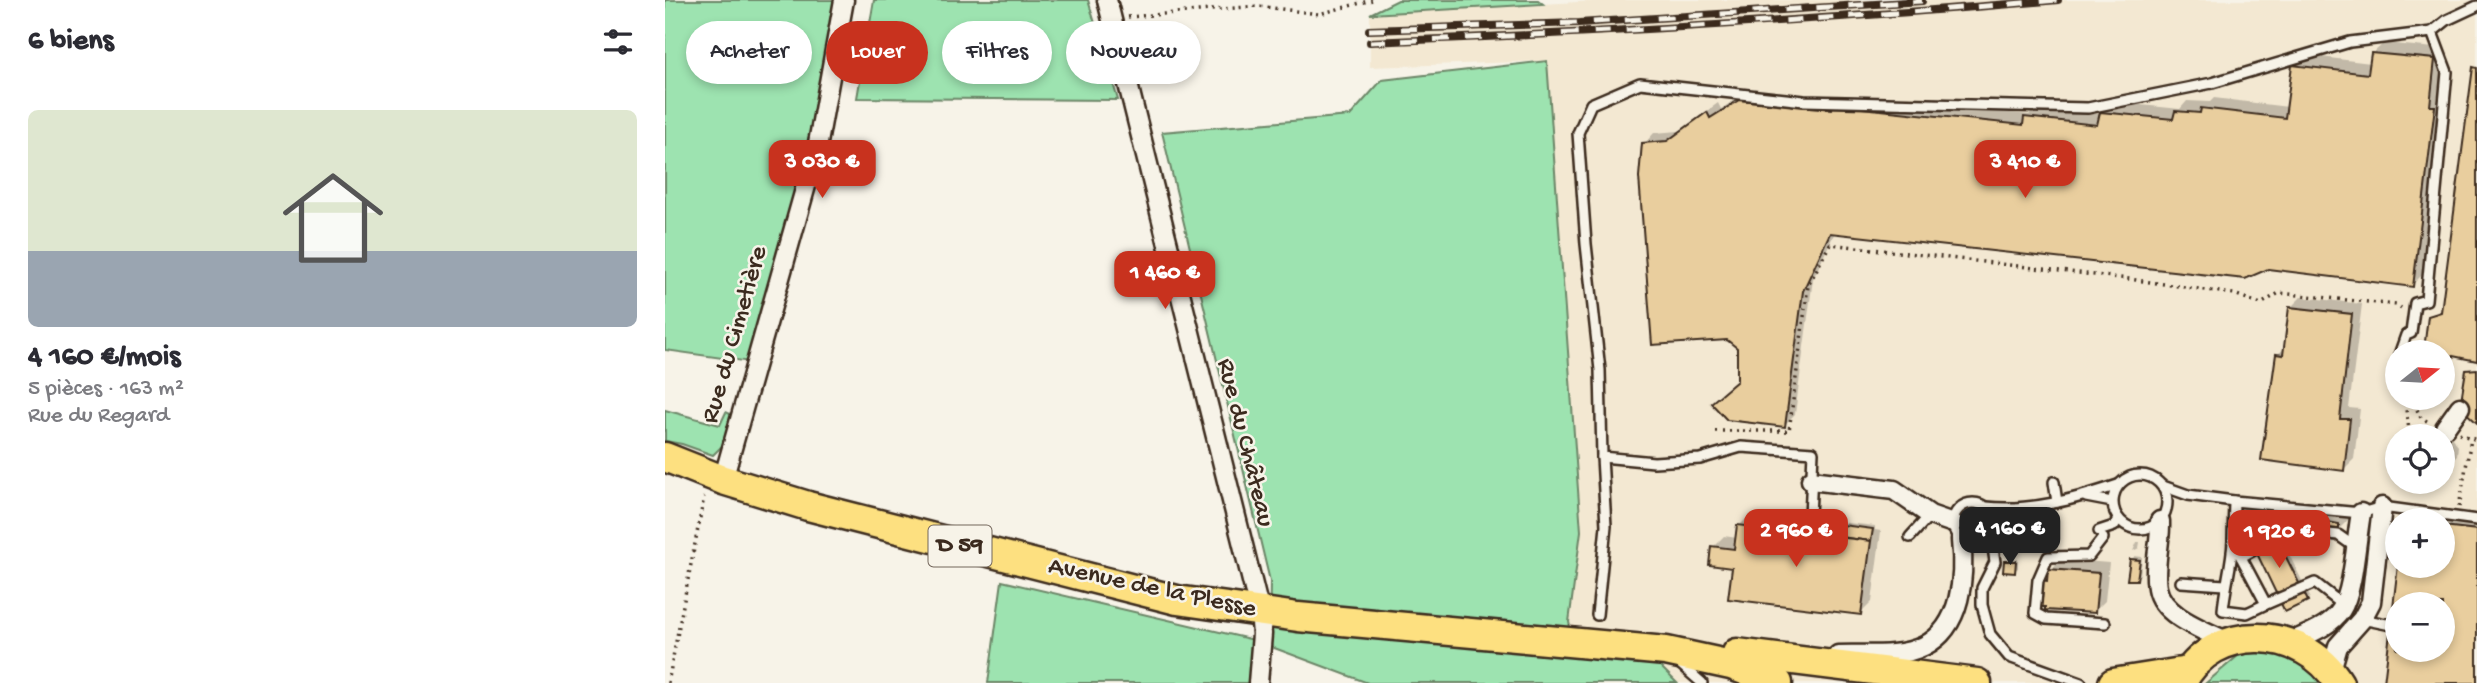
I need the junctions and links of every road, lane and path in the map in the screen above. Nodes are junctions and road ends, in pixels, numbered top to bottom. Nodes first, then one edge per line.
1 (844, 0) edge
2 (1107, 0) edge
3 (1372, 0) edge
4 (2477, 6) edge
5 (1112, 19) junction
6 (2432, 32) junction
7 (2406, 335) junction
8 (2404, 340) edge
9 (2460, 407) dead end
10 (2416, 410) edge
11 (2421, 418) dead end
12 (2448, 424) edge
13 (1715, 431) dead end
14 (2472, 438) dead end
15 (665, 457) edge
16 (1602, 457) junction
17 (716, 477) junction
18 (1811, 480) junction
19 (2054, 482) dead end
20 (2117, 485) junction
21 (2163, 486) junction
22 (2188, 495) junction
23 (2084, 496) junction
24 (2235, 500) junction
25 (2057, 502) junction
26 (2112, 502) junction
27 (2167, 504) junction
28 (2382, 507) junction
29 (1986, 508) junction
30 (2007, 509) junction
31 (2361, 513) junction
32 (2458, 513) dead end
33 (1930, 515) junction
34 (1810, 516) dead end
35 (2118, 519) junction
36 (2477, 520) edge
37 (2160, 521) junction
38 (1953, 523) junction
39 (1993, 525) junction
40 (1910, 537) dead end
41 (1986, 538) junction
42 (2233, 539) junction
43 (1961, 540) junction
44 (2355, 547) junction
45 (2241, 557) junction
46 (2181, 582) dead end
47 (2225, 585) junction
48 (2266, 604) junction
49 (2343, 605) junction
50 (1261, 613) junction
51 (1597, 615) dead end
52 (2362, 619) junction
53 (2105, 623) dead end
54 (2385, 624) edge
55 (2291, 642) junction
56 (2230, 643) junction
57 (1698, 670) edge
58 (1776, 671) edge
59 (2185, 677) edge
60 (2335, 677) edge
61 (668, 683) edge
62 (1258, 683) edge
63 (1977, 683) edge
64 (2081, 683) edge
65 (2113, 683) edge

1 - 17 street, Rue du Cimetière
2 - 5 street, Rue du Château
3 - 5 path
4 - 6 lane
5 - 50 street, Rue du Château
6 - 7 lane
6 - 16 lane
7 - 8 lane
7 - 13 path
9 - 12 street
10 - 11 path
14 - 32 path
15 - 17 main road, Avenue de la Plesse / D 59
16 - 18 lane
16 - 51 lane
17 - 50 main road, Avenue de la Plesse / D 59
17 - 61 path
18 - 33 street
18 - 34 lane
19 - 25 lane
20 - 21 lane
20 - 23 lane
20 - 26 lane
21 - 22 lane
21 - 27 lane
22 - 24 lane
22 - 27 lane
23 - 25 lane
23 - 26 lane
24 - 31 lane
24 - 42 lane
25 - 30 lane
26 - 35 lane
27 - 37 lane
28 - 31 lane
28 - 36 lane
28 - 52 street
29 - 30 lane
29 - 38 lane
29 - 39 lane
30 - 39 lane
31 - 44 street
33 - 38 street
33 - 40 lane
35 - 37 lane
35 - 53 lane
37 - 56 street
38 - 43 lane
39 - 41 lane
41 - 43 lane
41 - 64 lane
42 - 45 lane
42 - 47 lane
43 - 58 street
44 - 45 lane
44 - 49 street
45 - 48 lane
46 - 47 lane
47 - 48 lane
48 - 49 lane
49 - 55 street
50 - 57 main road, Avenue de la Plesse / D 59
50 - 62 street, Rue du Château
52 - 54 lane
52 - 60 street
55 - 56 main road
55 - 60 main road
56 - 59 main road
57 - 58 main road, Avenue de la Plesse / D 59
58 - 63 main road, Avenue de la Plesse / D 59
59 - 65 main road

